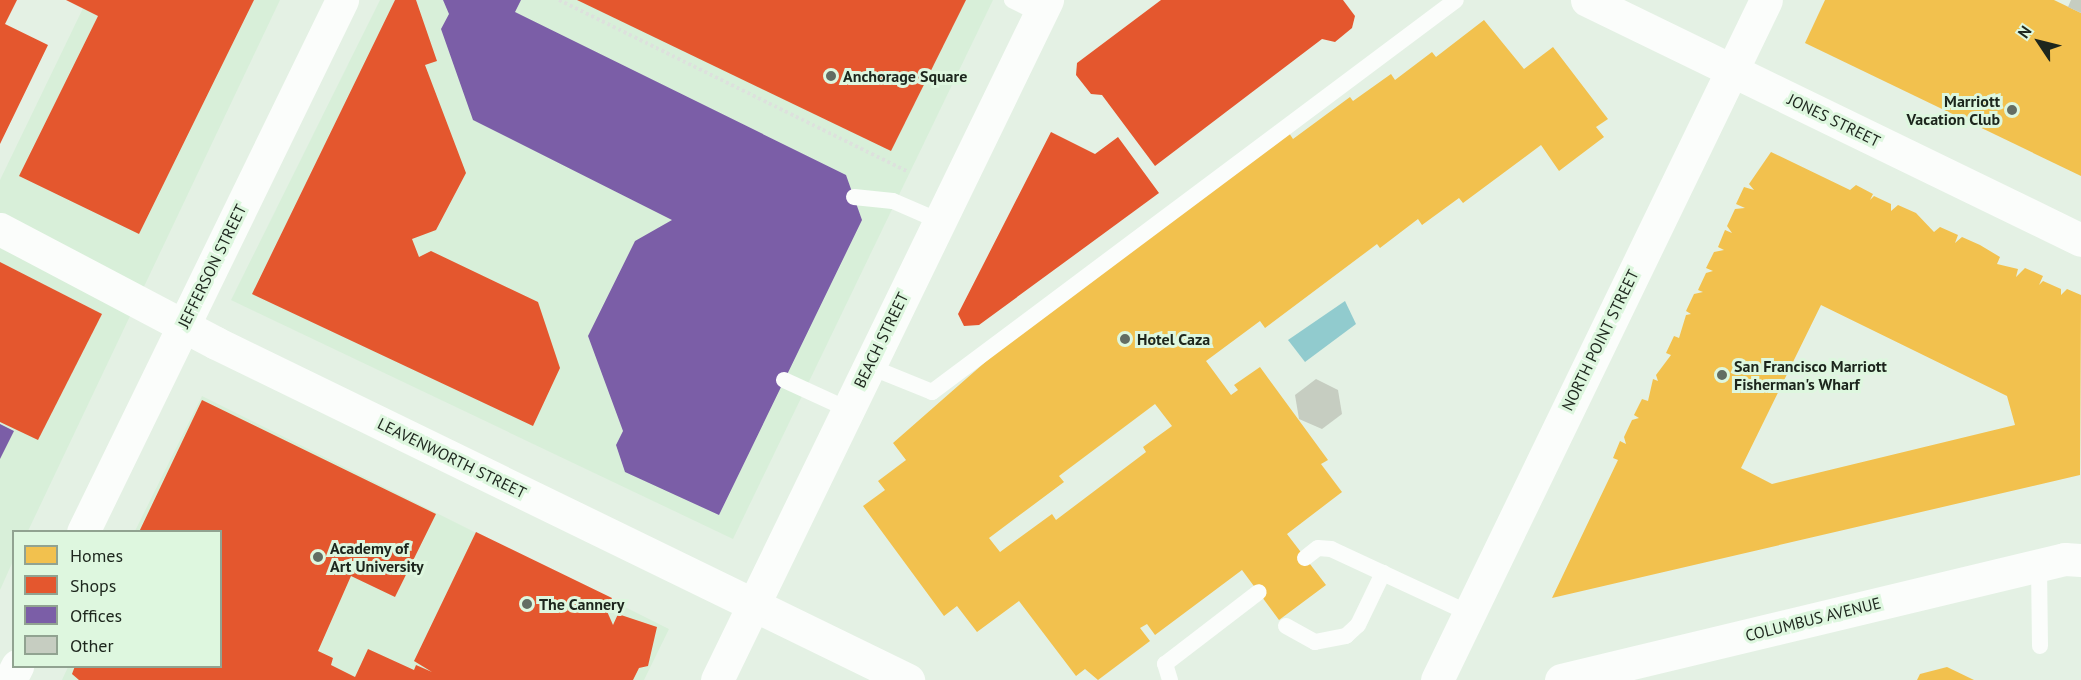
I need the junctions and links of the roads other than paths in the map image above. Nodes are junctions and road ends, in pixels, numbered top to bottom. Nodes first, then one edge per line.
1 (342, 0) edge
2 (1456, 0) edge
3 (1587, 0) edge
4 (1766, 0) edge
5 (1033, 5) edge
6 (1732, 70) junction
7 (854, 197) dead end
8 (939, 221) junction
9 (0, 229) edge
10 (2081, 240) edge
11 (184, 323) junction
12 (868, 366) junction
13 (784, 380) dead end
14 (848, 409) junction
15 (83, 530) edge
16 (1305, 558) dead end
17 (2067, 558) edge
18 (1383, 573) junction
19 (1258, 592) dead end
20 (754, 605) junction
21 (1467, 612) junction
22 (1286, 626) dead end
23 (2040, 646) dead end
24 (717, 680) edge
25 (908, 680) edge
26 (1170, 680) edge
27 (1437, 680) edge
28 (1561, 680) edge

1 - 11 street, JEFFERSON STREET
2 - 12 lane
3 - 6 street, JONES STREET
4 - 6 street, NORTH POINT STREET
5 - 8 street, BEACH STREET
6 - 10 street, JONES STREET
6 - 21 street, NORTH POINT STREET
7 - 8 lane
8 - 12 street, BEACH STREET
9 - 11 street, LEAVENWORTH STREET
11 - 15 street, JEFFERSON STREET
11 - 20 street, LEAVENWORTH STREET
12 - 14 street, BEACH STREET
13 - 14 lane
14 - 20 street, BEACH STREET
16 - 18 lane
17 - 23 lane
17 - 28 street, COLUMBUS AVENUE
18 - 21 lane
18 - 22 lane
19 - 26 lane
20 - 24 street, BEACH STREET
20 - 25 street, LEAVENWORTH STREET
21 - 27 street, NORTH POINT STREET

